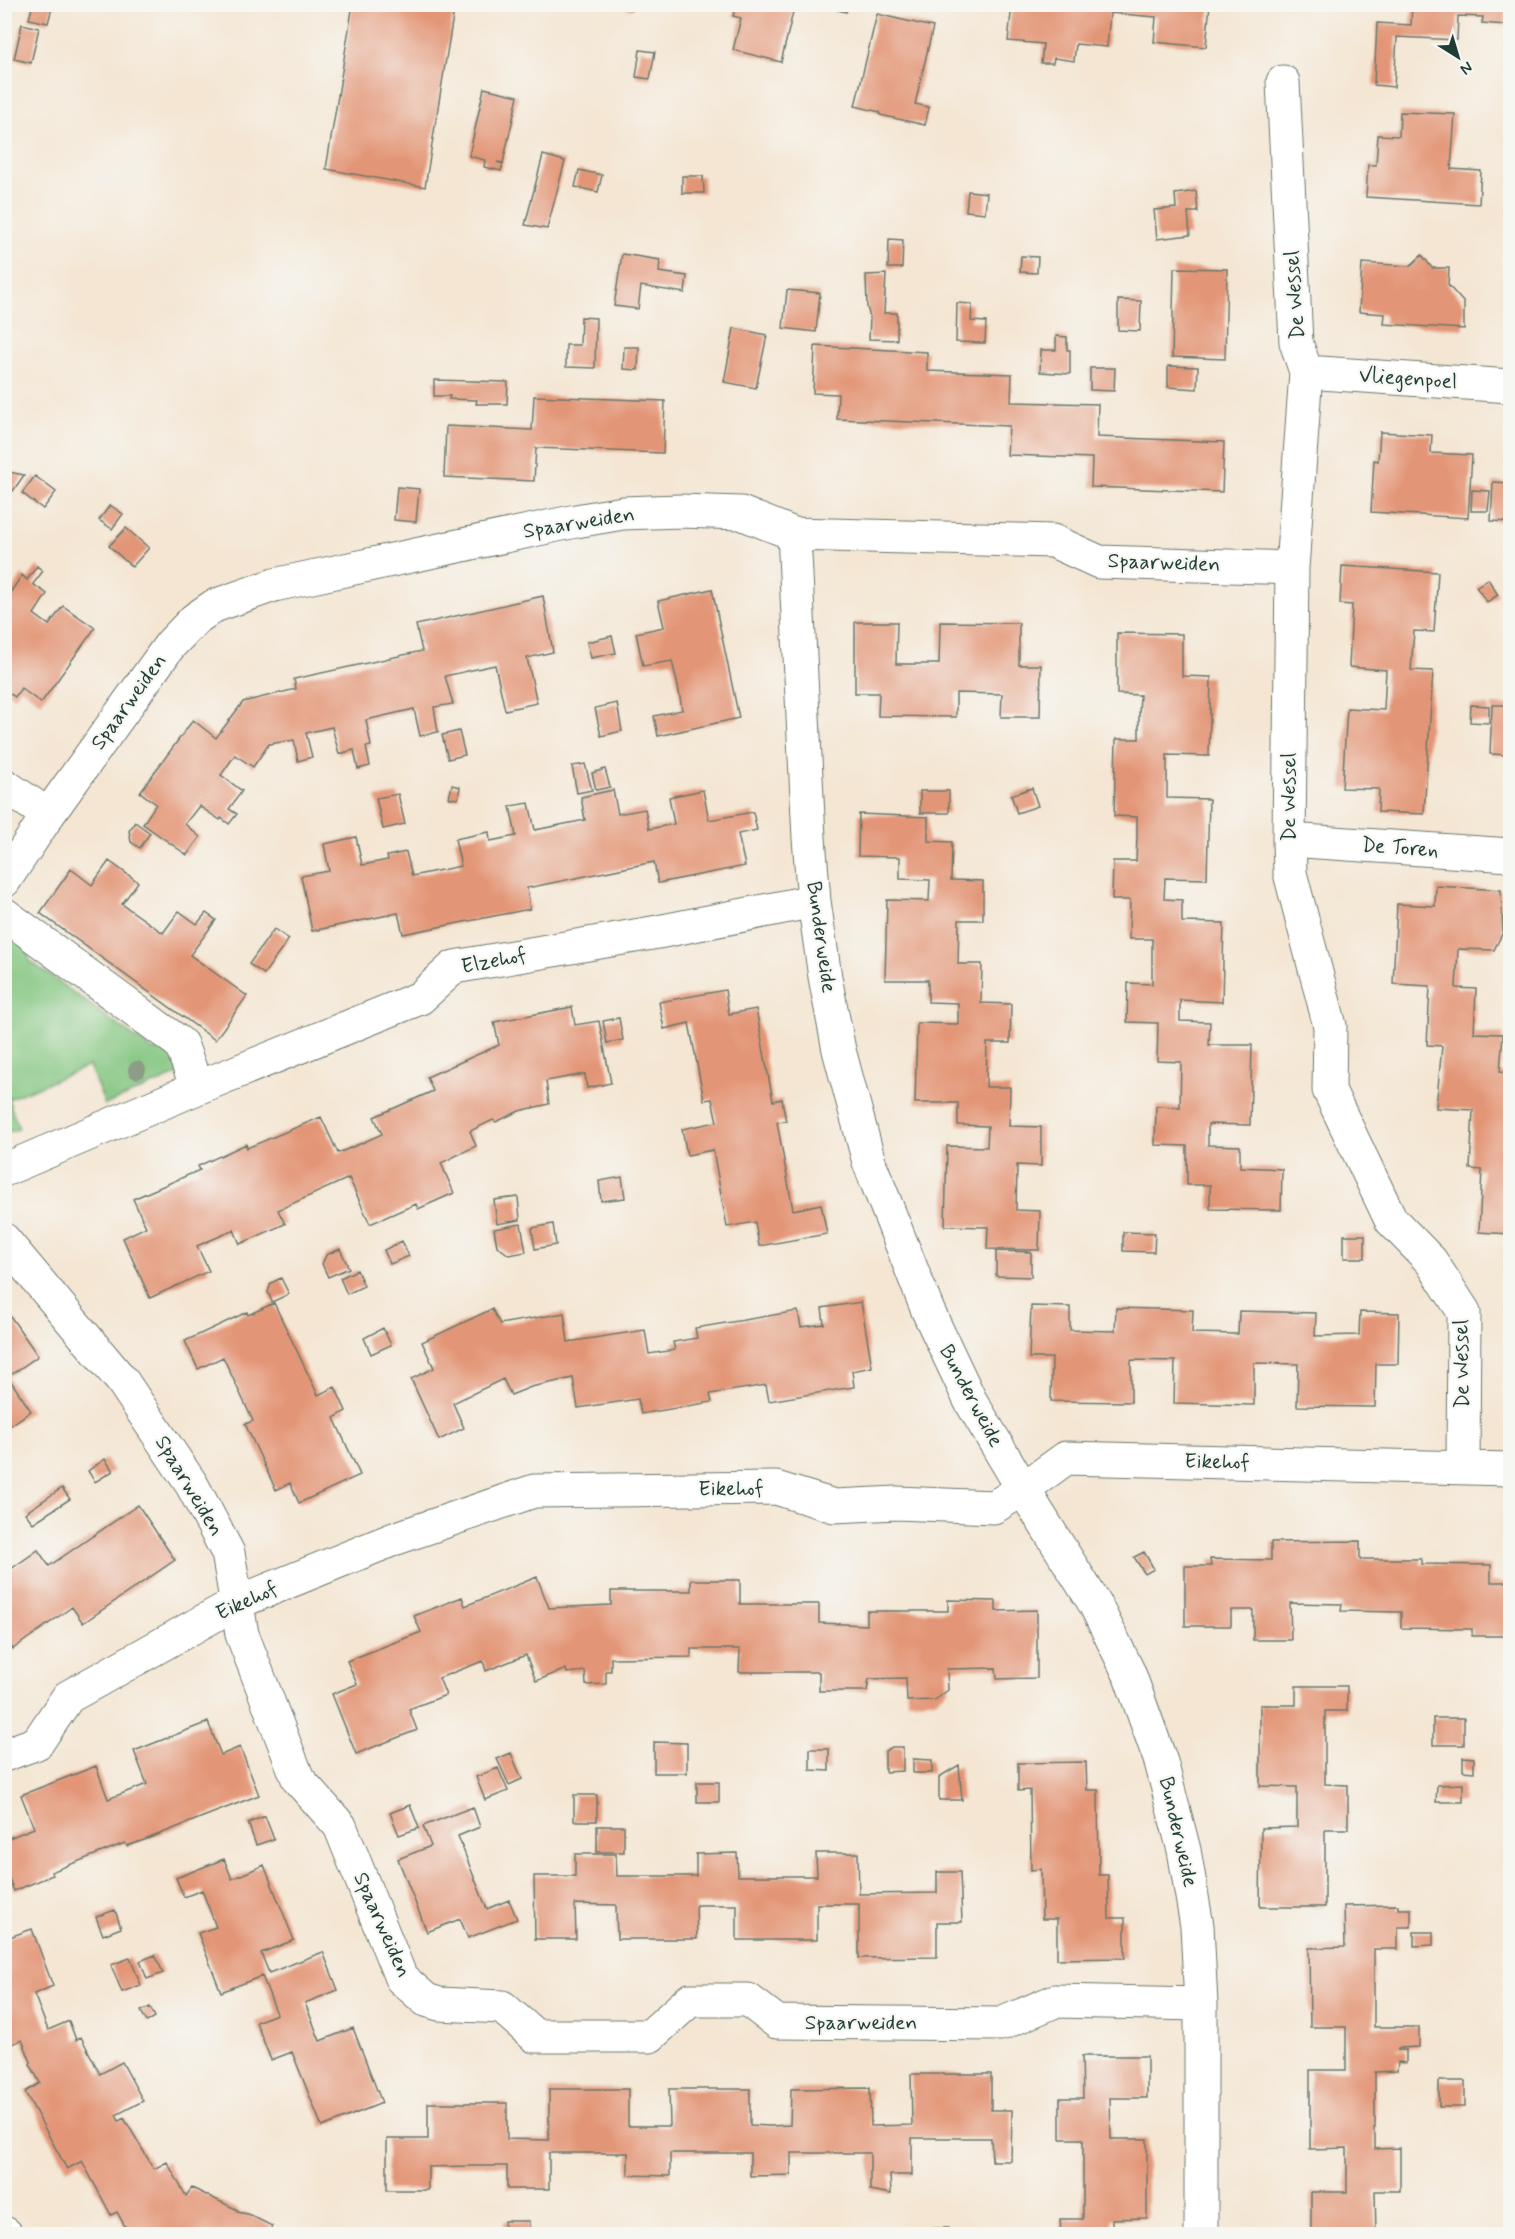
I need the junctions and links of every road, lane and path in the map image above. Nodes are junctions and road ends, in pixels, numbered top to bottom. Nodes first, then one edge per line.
1 (1283, 82) dead end
2 (1306, 372) junction
3 (1510, 386) edge
4 (794, 534) junction
5 (1292, 568) junction
6 (4, 785) edge
7 (48, 816) junction
8 (1288, 840) junction
9 (1510, 855) edge
10 (4, 881) edge
11 (814, 901) junction
12 (4, 914) edge
13 (197, 1088) junction
14 (4, 1170) edge
15 (4, 1240) edge
16 (1463, 1468) junction
17 (1510, 1469) edge
18 (1023, 1490) junction
19 (236, 1603) junction
20 (4, 1755) edge
21 (1200, 2004) junction
22 (1201, 2235) edge

1 - 2 street, De Wessel
2 - 3 street, Vliegenpoel
2 - 5 street, De Wessel
4 - 5 street, Spaarweiden
4 - 7 street, Spaarweiden
4 - 11 street, Bunderweide
5 - 8 street, De Wessel
6 - 7 street
7 - 10 street, Spaarweiden
8 - 9 street, De Toren
8 - 16 street, De Wessel
11 - 13 street, Elzehof
11 - 18 street, Bunderweide
12 - 13 street
13 - 14 street, Elzehof
15 - 19 street, Spaarweiden
16 - 17 street, Eikehof
16 - 18 street, Eikehof
18 - 19 street, Eikehof
18 - 21 street, Bunderweide
19 - 20 street, Eikehof
19 - 21 street, Spaarweiden
21 - 22 street, Bunderweide

